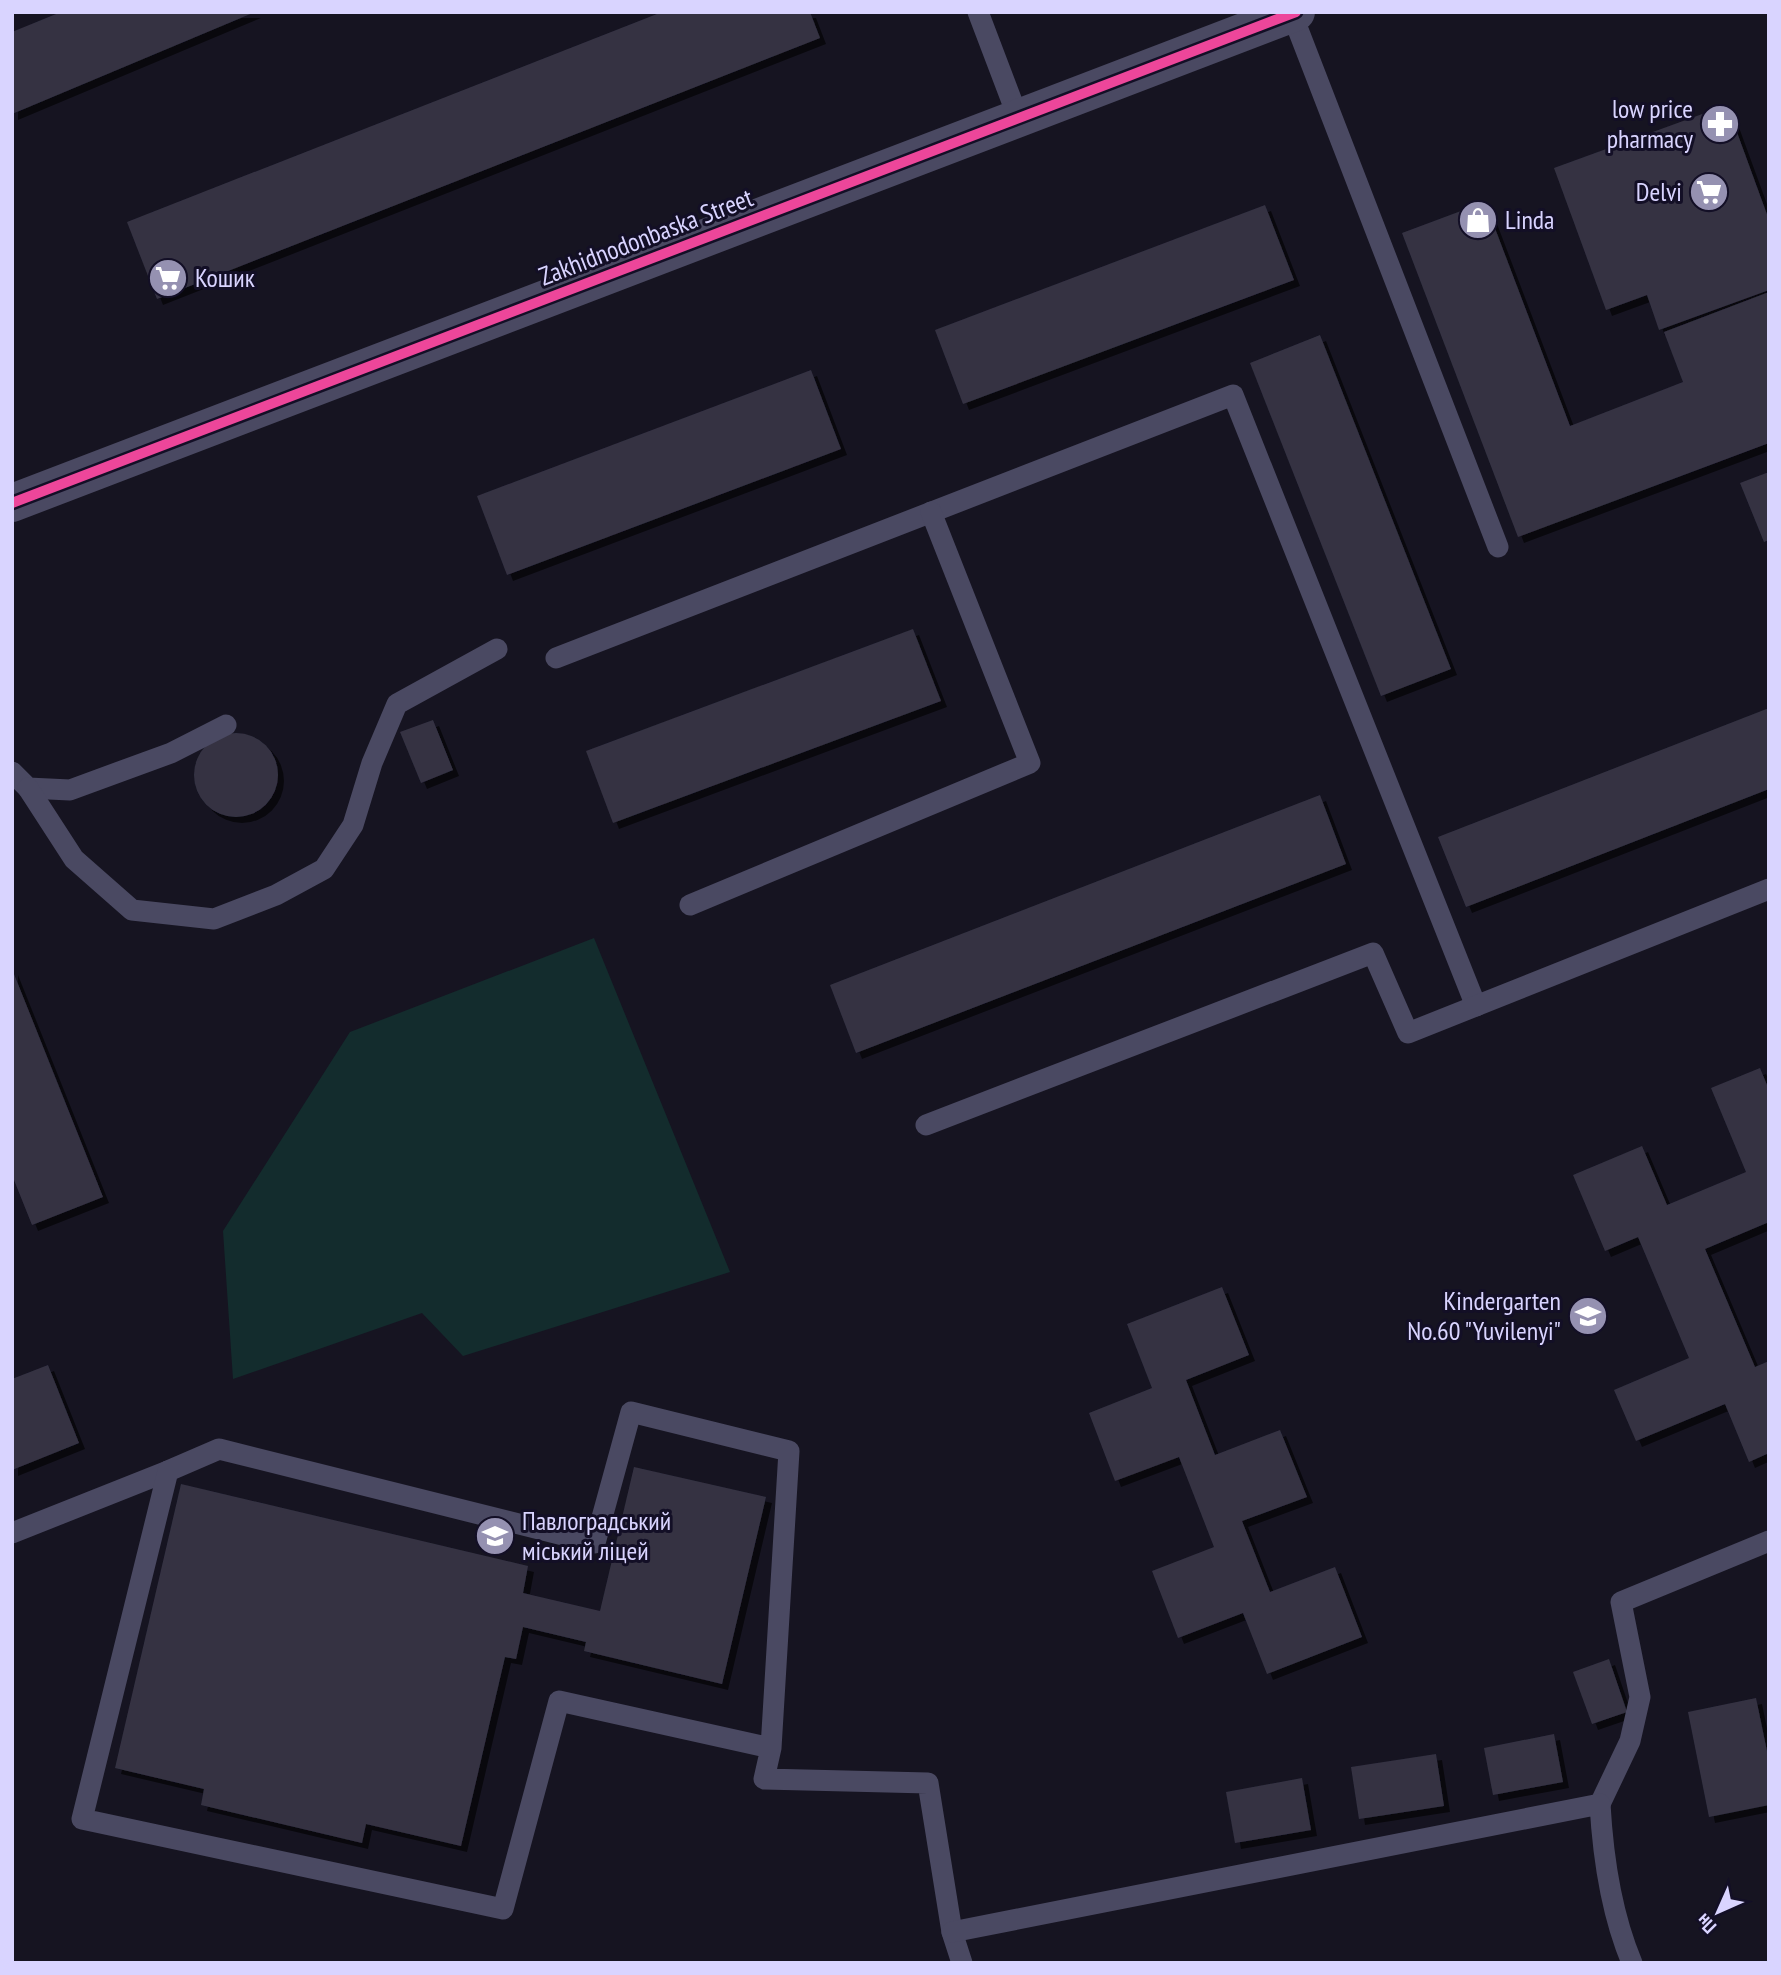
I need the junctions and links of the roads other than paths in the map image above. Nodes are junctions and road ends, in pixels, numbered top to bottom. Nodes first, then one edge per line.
1 (978, 12) edge
2 (1294, 13) edge
3 (1019, 120) junction
4 (12, 503) edge
5 (931, 512) junction
6 (1498, 547) dead end
7 (497, 649) dead end
8 (556, 657) dead end
9 (226, 725) dead end
10 (12, 772) edge
11 (27, 788) junction
12 (1769, 889) edge
13 (690, 905) dead end
14 (1476, 1006) junction
15 (926, 1125) dead end
16 (167, 1471) junction
17 (12, 1533) edge
18 (1769, 1541) edge
19 (771, 1748) junction
20 (1600, 1804) junction
21 (952, 1932) junction
22 (962, 1963) edge
23 (1632, 1963) edge

1 - 3 lane
2 - 3 street, Zakhidnodonbaska Street
2 - 6 lane
3 - 4 street, Zakhidnodonbaska Street
5 - 8 lane
5 - 13 lane
5 - 14 lane
7 - 11 lane
9 - 11 lane
10 - 11 lane
12 - 14 lane
14 - 15 lane
16 - 17 lane
16 - 19 lane
16 - 19 lane
18 - 20 lane
19 - 21 lane
20 - 21 lane
20 - 23 lane
21 - 22 lane

